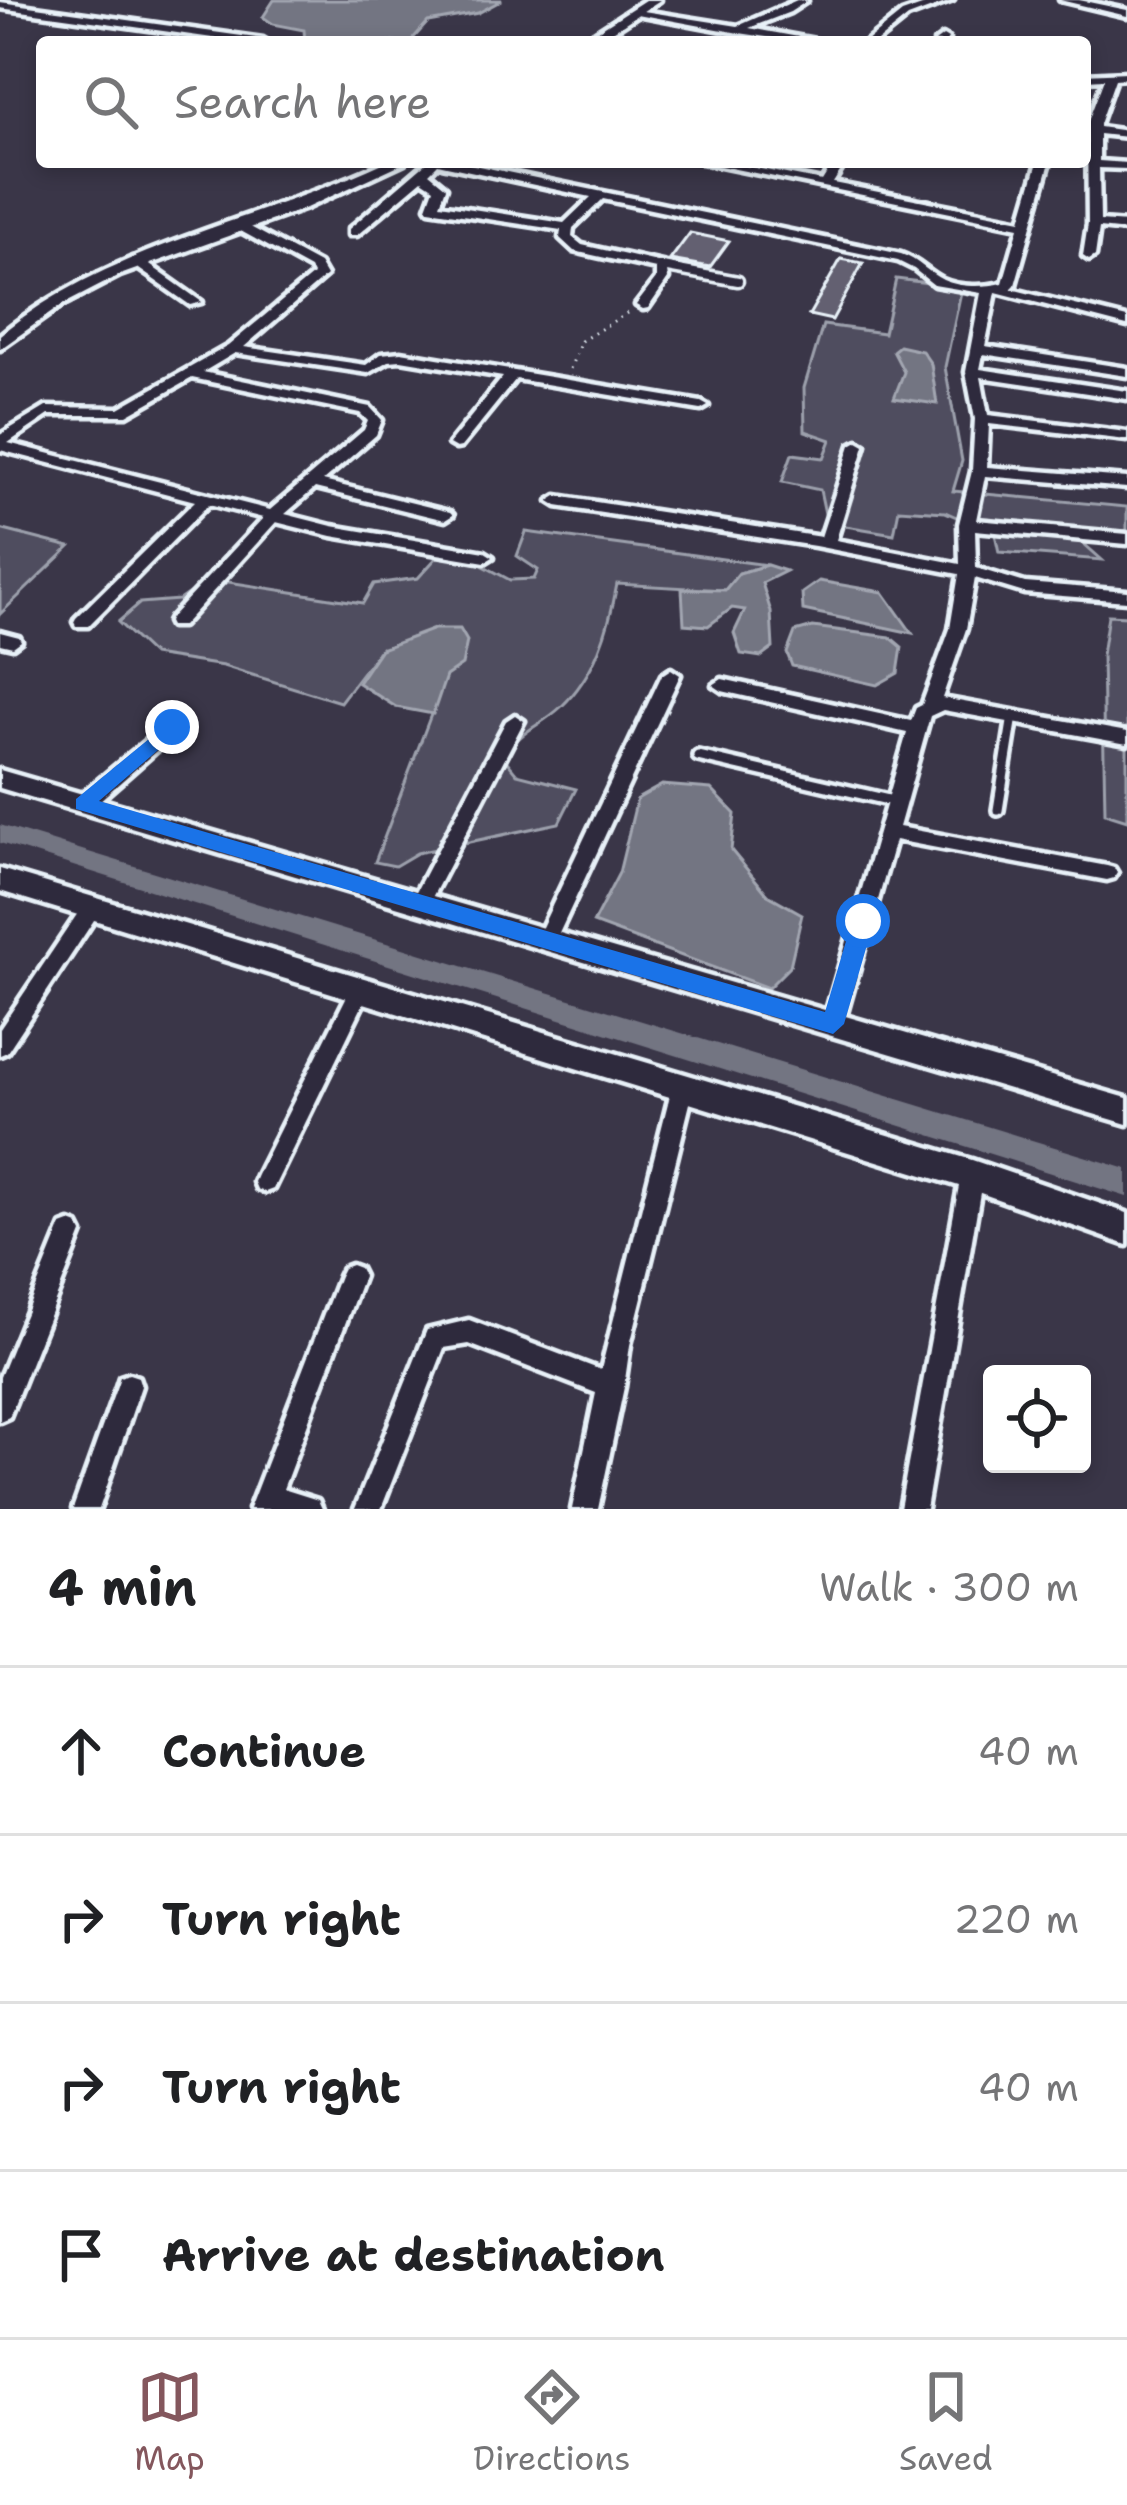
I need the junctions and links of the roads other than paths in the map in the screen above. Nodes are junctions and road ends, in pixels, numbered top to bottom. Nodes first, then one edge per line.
1 (654, 0) edge
2 (948, 0) edge
3 (1065, 0) edge
4 (802, 1) edge
5 (86, 3) dead end
6 (0, 5) edge
7 (72, 13) junction
8 (1127, 13) edge
9 (637, 14) junction
10 (739, 31) junction
11 (223, 36) edge
12 (598, 36) edge
13 (776, 36) edge
14 (878, 36) edge
15 (1127, 75) edge
16 (1091, 77) edge
17 (1110, 78) junction
18 (1093, 130) junction
19 (1127, 134) edge
20 (1095, 164) junction
21 (1127, 166) edge
22 (383, 168) edge
23 (430, 168) edge
24 (466, 168) edge
25 (740, 168) edge
26 (783, 168) edge
27 (836, 168) edge
28 (1042, 168) edge
29 (422, 174) junction
30 (778, 175) junction
31 (825, 185) junction
32 (599, 196) junction
33 (1094, 224) junction
34 (1028, 225) junction
35 (241, 226) junction
36 (567, 227) junction
37 (1127, 227) edge
38 (353, 232) dead end
39 (1089, 256) dead end
40 (136, 261) junction
41 (662, 267) junction
42 (738, 281) dead end
43 (995, 291) junction
44 (195, 302) dead end
45 (643, 305) road end
46 (1127, 322) edge
47 (0, 344) edge
48 (233, 349) junction
49 (975, 349) junction
50 (973, 372) junction
51 (1127, 372) edge
52 (190, 373) junction
53 (511, 376) junction
54 (1127, 394) edge
55 (701, 406) dead end
56 (982, 419) junction
57 (1127, 436) edge
58 (0, 444) edge
59 (456, 444) dead end
60 (858, 445) dead end
61 (979, 471) junction
62 (315, 483) junction
63 (1127, 483) edge
64 (206, 497) junction
65 (557, 500) dead end
66 (445, 515) dead end
67 (274, 516) junction
68 (967, 524) junction
69 (1127, 539) edge
70 (827, 544) junction
71 (485, 557) dead end
72 (968, 571) junction
73 (1127, 596) edge
74 (82, 622) dead end
75 (176, 622) dead end
76 (671, 675) dead end
77 (722, 685) dead end
78 (930, 706) junction
79 (1013, 716) junction
80 (515, 721) dead end
81 (172, 727) dead end
82 (914, 728) junction
83 (1127, 738) edge
84 (698, 756) dead end
85 (0, 779) edge
86 (897, 802) junction
87 (83, 804) junction
88 (998, 810) dead end
89 (890, 832) junction
90 (1107, 873) dead end
91 (0, 880) edge
92 (419, 904) junction
93 (91, 909) junction
94 (545, 942) junction
95 (358, 992) junction
96 (833, 1024) junction
97 (0, 1046) edge
98 (683, 1088) junction
99 (1127, 1111) edge
100 (972, 1175) junction
101 (265, 1182) dead end
102 (1127, 1229) edge
103 (70, 1234) dead end
104 (351, 1276) dead end
105 (129, 1386) dead end
106 (612, 1387) junction
107 (0, 1408) edge
108 (264, 1503) edge
109 (86, 1509) edge
110 (309, 1509) edge
111 (368, 1509) edge
112 (585, 1509) edge
113 (913, 1509) edge

1 - 9 street
2 - 14 street
3 - 8 street
4 - 10 street
5 - 7 street
6 - 7 street
7 - 11 street
9 - 10 street
9 - 12 street
10 - 13 street
15 - 17 street
16 - 17 street
17 - 18 street
18 - 19 street
18 - 20 street
20 - 21 street
20 - 33 street
22 - 35 street
23 - 29 street
24 - 32 street
25 - 30 street
26 - 30 street
27 - 31 street
28 - 34 street
29 - 36 street
29 - 38 street
30 - 31 street
31 - 34 street
32 - 36 street
32 - 43 street
33 - 37 street
33 - 39 street
34 - 43 street
35 - 40 street
35 - 48 street
36 - 41 street
40 - 44 street
40 - 47 street
41 - 42 lane
41 - 45 street
43 - 46 street
43 - 49 street
48 - 52 street
48 - 53 street
49 - 50 street
49 - 51 street
50 - 54 street
50 - 56 street
52 - 58 street
52 - 62 street
53 - 55 street
53 - 59 street
56 - 57 street
56 - 61 street
58 - 64 street
60 - 70 street
61 - 63 street
61 - 68 street
62 - 66 street
62 - 67 street
64 - 67 street
64 - 74 street
65 - 70 street
67 - 71 street
67 - 75 street
68 - 69 street
68 - 72 street
70 - 72 street
72 - 73 street
72 - 78 street
76 - 94 street
77 - 82 street
78 - 79 street
78 - 82 street
79 - 83 street
79 - 88 lane
80 - 92 street
81 - 87 street
82 - 86 street
84 - 86 lane
85 - 87 street
86 - 89 street
87 - 92 street
89 - 90 street
89 - 96 street
91 - 93 main road
92 - 94 street
93 - 95 main road
93 - 97 street
94 - 96 street
95 - 98 main road
95 - 101 street
96 - 99 street
98 - 100 main road
98 - 106 street
100 - 102 main road
100 - 113 street
103 - 107 street
104 - 108 street
105 - 109 street
106 - 111 street
106 - 112 street
108 - 110 street

